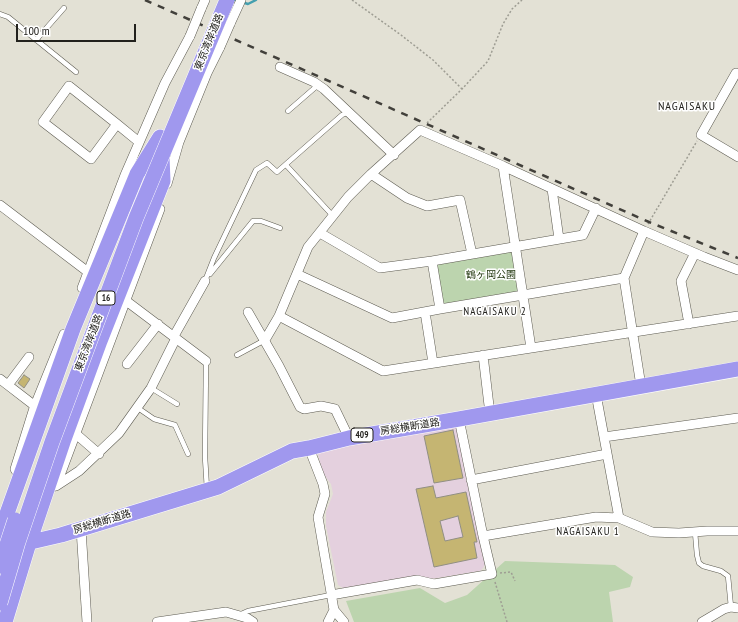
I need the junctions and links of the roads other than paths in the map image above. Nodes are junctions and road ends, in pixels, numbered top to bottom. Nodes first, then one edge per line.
1 (205, 0) edge
2 (217, 0) edge
3 (227, 0) edge
4 (241, 0) edge
5 (64, 8) dead end
6 (0, 14) edge
7 (36, 40) junction
8 (280, 67) dead end
9 (76, 72) dead end
10 (736, 74) dead end
11 (318, 85) junction
12 (288, 111) dead end
13 (349, 112) junction
14 (117, 124) junction
15 (160, 137) junction
16 (139, 142) junction
17 (394, 155) junction
18 (162, 157) junction
19 (738, 157) edge
20 (286, 165) junction
21 (503, 166) junction
22 (371, 174) junction
23 (552, 189) junction
24 (0, 205) edge
25 (596, 208) junction
26 (333, 216) junction
27 (280, 228) dead end
28 (644, 231) junction
29 (320, 233) junction
30 (559, 239) junction
31 (516, 246) junction
32 (694, 253) junction
33 (472, 254) junction
34 (432, 260) junction
35 (738, 270) edge
36 (88, 272) junction
37 (297, 274) junction
38 (624, 278) junction
39 (205, 281) junction
40 (523, 295) junction
41 (125, 300) junction
42 (440, 309) junction
43 (248, 312) dead end
44 (425, 312) junction
45 (278, 316) junction
46 (738, 316) edge
47 (158, 324) junction
48 (689, 324) junction
49 (633, 332) junction
50 (175, 337) junction
51 (265, 340) junction
52 (531, 348) junction
53 (237, 355) dead end
54 (483, 355) junction
55 (29, 357) dead end
56 (206, 360) joint
57 (433, 363) junction
58 (127, 364) dead end
59 (738, 369) edge
60 (3, 383) edge
61 (641, 386) junction
62 (151, 388) junction
63 (596, 394) junction
64 (177, 404) dead end
65 (35, 406) junction
66 (138, 408) junction
67 (490, 414) junction
68 (738, 418) edge
69 (459, 419) junction
70 (76, 434) junction
71 (604, 436) junction
72 (349, 438) junction
73 (309, 448) junction
74 (99, 454) junction
75 (188, 454) dead end
76 (607, 454) junction
77 (20, 477) junction
78 (471, 480) junction
79 (52, 487) junction
80 (207, 491) junction
81 (619, 518) junction
82 (81, 529) junction
83 (738, 531) edge
84 (695, 532) junction
85 (0, 533) edge
86 (483, 536) junction
87 (28, 543) junction
88 (0, 549) edge
89 (0, 566) edge
90 (331, 595) junction
91 (0, 603) edge
92 (734, 608) edge
93 (334, 610) junction
94 (238, 616) junction
95 (5, 622) edge
96 (87, 622) edge
97 (157, 622) edge
98 (253, 622) edge
99 (328, 622) edge
100 (344, 622) edge
101 (702, 622) edge

1 - 16 street, bridge
2 - 15 highway, 東京湾岸道路 / 16
3 - 18 highway, 東京湾岸道路 / 16, bridge
4 - 41 street, bridge
5 - 7 lane
6 - 7 lane
7 - 9 lane
8 - 11 street
10 - 19 street
11 - 12 lane
11 - 13 street
13 - 17 street
13 - 20 lane
14 - 14 street
14 - 16 street
15 - 77 highway, 16
15 - 89 highway, 東京湾岸道路 / 16, bridge
16 - 36 street
17 - 21 street
17 - 22 street
18 - 79 highway, 16
18 - 91 highway, 東京湾岸道路 / 16, bridge
20 - 26 lane
20 - 39 lane
21 - 23 street
21 - 31 street
22 - 26 street
22 - 33 street
23 - 25 street
23 - 30 street
24 - 36 street
25 - 28 street
25 - 30 street
26 - 29 street
27 - 39 lane
28 - 32 street
28 - 38 street
29 - 34 street
29 - 37 street
30 - 31 street
31 - 33 street
31 - 40 street
32 - 35 street
32 - 48 street
33 - 34 street
34 - 42 street
36 - 65 street
37 - 44 street
37 - 45 street
38 - 40 street
38 - 49 street
39 - 50 street
40 - 42 street
40 - 52 street
41 - 47 street
41 - 70 street
42 - 44 street
43 - 51 street
44 - 57 street
45 - 51 street
45 - 57 street
46 - 48 street
47 - 50 street
47 - 58 street
48 - 49 street
49 - 52 street
49 - 61 street
50 - 56 street
50 - 62 street
51 - 53 lane
51 - 72 street
52 - 54 street
54 - 57 street
54 - 67 street
55 - 60 street
56 - 80 lane
59 - 61 highway, 房総横断道路 / 409
60 - 65 street
61 - 63 highway, 房総横断道路 / 409
62 - 64 lane
62 - 66 street
63 - 67 highway, 房総横断道路 / 409
63 - 71 street
65 - 77 street
66 - 74 street
66 - 75 lane
67 - 69 highway, 房総横断道路 / 409
68 - 71 street
69 - 72 highway, 房総横断道路 / 409
69 - 78 street
70 - 74 street
70 - 79 street
71 - 76 street
72 - 73 highway, 房総横断道路 / 409
73 - 80 highway, 房総横断道路 / 409
73 - 90 street
74 - 79 street
76 - 78 street
76 - 81 street
77 - 85 highway, 16
78 - 86 street
79 - 87 highway, 16
80 - 82 highway, 房総横断道路 / 409
81 - 84 street
81 - 86 street
82 - 87 highway, 房総横断道路 / 409
82 - 96 street
83 - 84 street
84 - 92 lane
86 - 90 street
87 - 88 highway, 房総横断道路 / 409
87 - 95 highway, 16
90 - 93 street
90 - 94 lane
92 - 101 street
93 - 99 street
93 - 100 street
94 - 97 street
94 - 98 street

